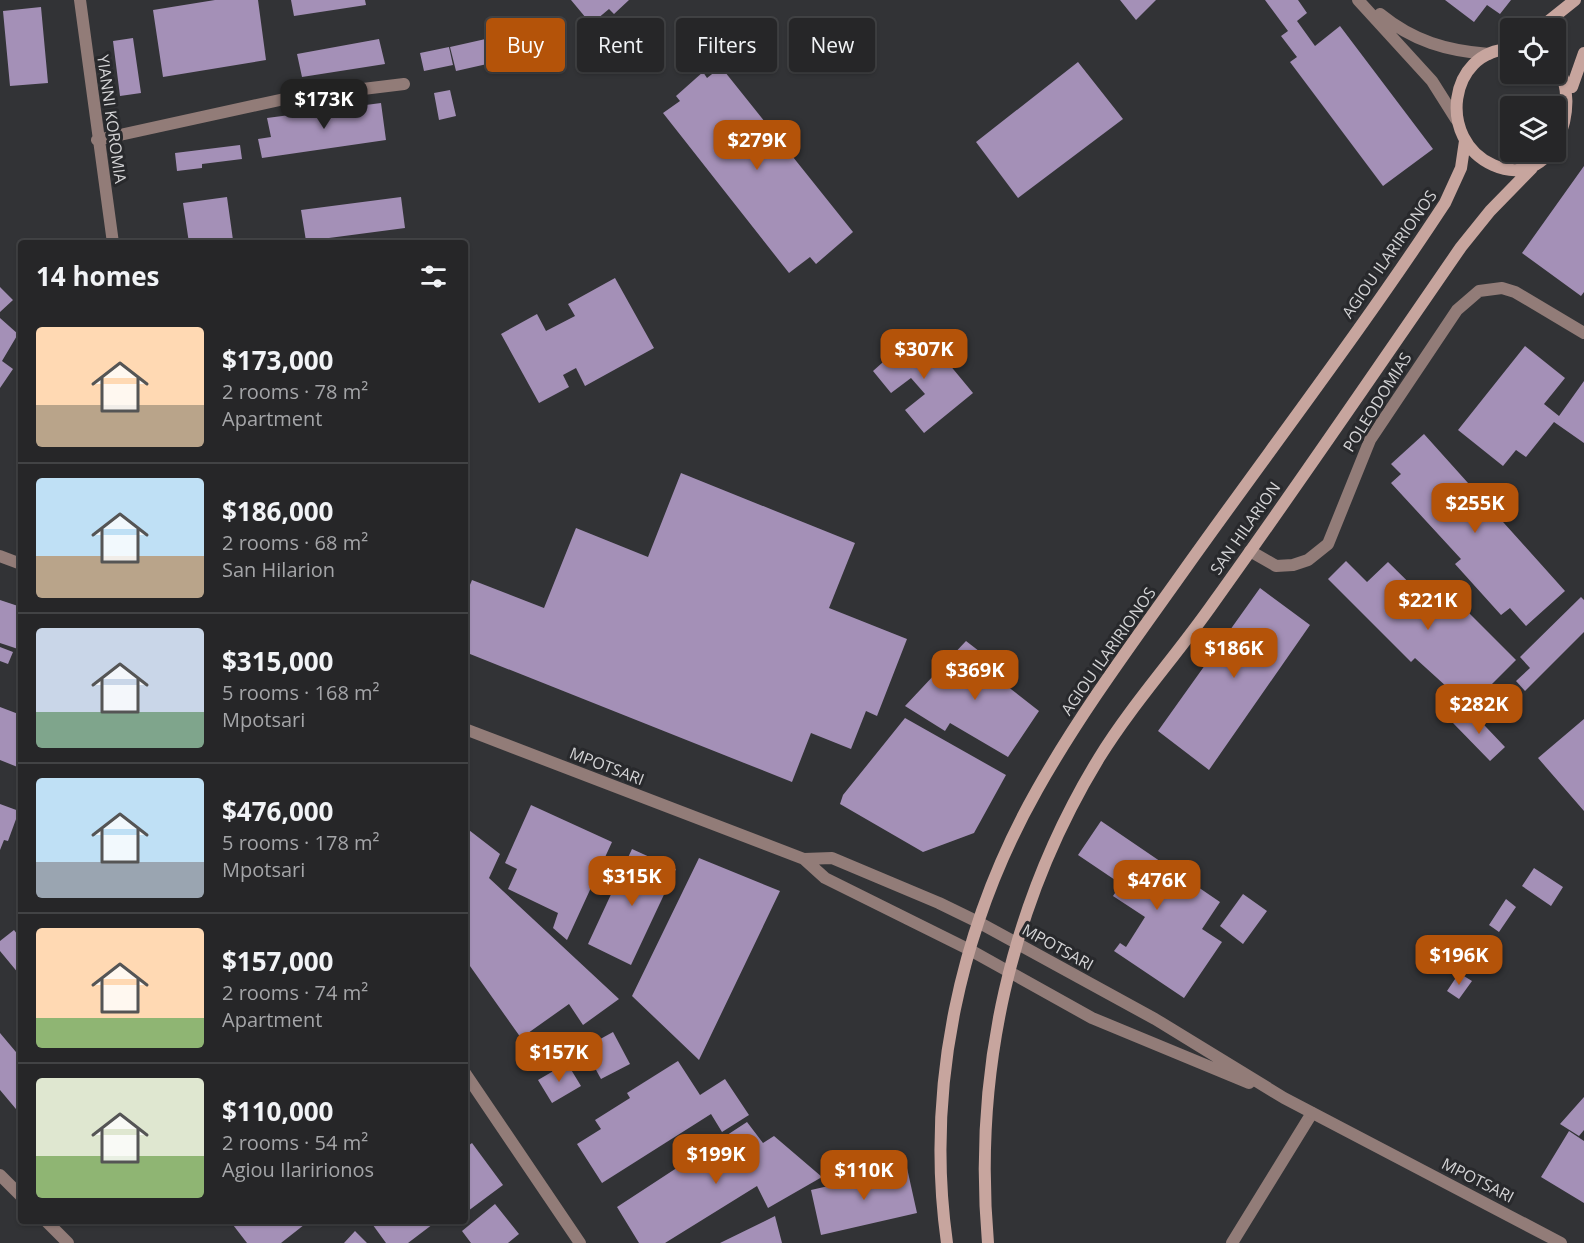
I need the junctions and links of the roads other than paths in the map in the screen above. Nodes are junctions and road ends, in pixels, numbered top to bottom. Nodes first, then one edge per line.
1 (80, 0) edge
2 (1360, 0) edge
3 (1575, 0) edge
4 (1552, 18) edge
5 (1500, 51) edge
6 (1584, 52) edge
7 (1489, 54) junction
8 (1566, 78) edge
9 (404, 84) dead end
10 (1572, 87) junction
11 (1456, 119) junction
12 (97, 140) junction
13 (1465, 141) junction
14 (1532, 168) junction
15 (113, 240) edge
16 (1584, 333) edge
17 (1250, 551) junction
18 (0, 556) edge
19 (18, 563) edge
20 (468, 730) edge
21 (804, 859) junction
22 (978, 922) junction
23 (1016, 942) junction
24 (970, 950) junction
25 (1008, 972) junction
26 (468, 1077) edge
27 (1284, 1098) junction
28 (1312, 1113) junction
29 (0, 1175) edge
30 (18, 1193) edge
31 (49, 1224) edge
32 (68, 1243) edge
33 (580, 1243) edge
34 (947, 1243) edge
35 (988, 1243) edge
36 (1232, 1243) edge
37 (1561, 1243) edge

1 - 12 street, YIANNI KOROMIA
2 - 7 street
2 - 11 street
3 - 4 main road
5 - 7 main road
6 - 10 main road
7 - 11 main road
8 - 10 main road
9 - 12 street
10 - 14 main road
11 - 13 main road
12 - 15 street, YIANNI KOROMIA
13 - 14 main road
13 - 22 main road, AGIOU ILARIRIONOS
14 - 17 main road, SAN HILARION
16 - 17 street, POLEODOMIAS
17 - 23 main road, SAN HILARION
18 - 19 street
20 - 21 street, MPOTSARI
21 - 22 street, MPOTSARI
21 - 24 street, MPOTSARI
22 - 23 street, MPOTSARI
22 - 24 main road, AGIOU ILARIRIONOS
23 - 25 main road
23 - 27 street, MPOTSARI
24 - 25 street, MPOTSARI
24 - 34 main road, AGIOU ILARIRIONOS
25 - 27 street, MPOTSARI
25 - 35 main road
26 - 33 street
27 - 28 street, MPOTSARI
28 - 36 street
28 - 37 street, MPOTSARI
29 - 30 street
31 - 32 street

